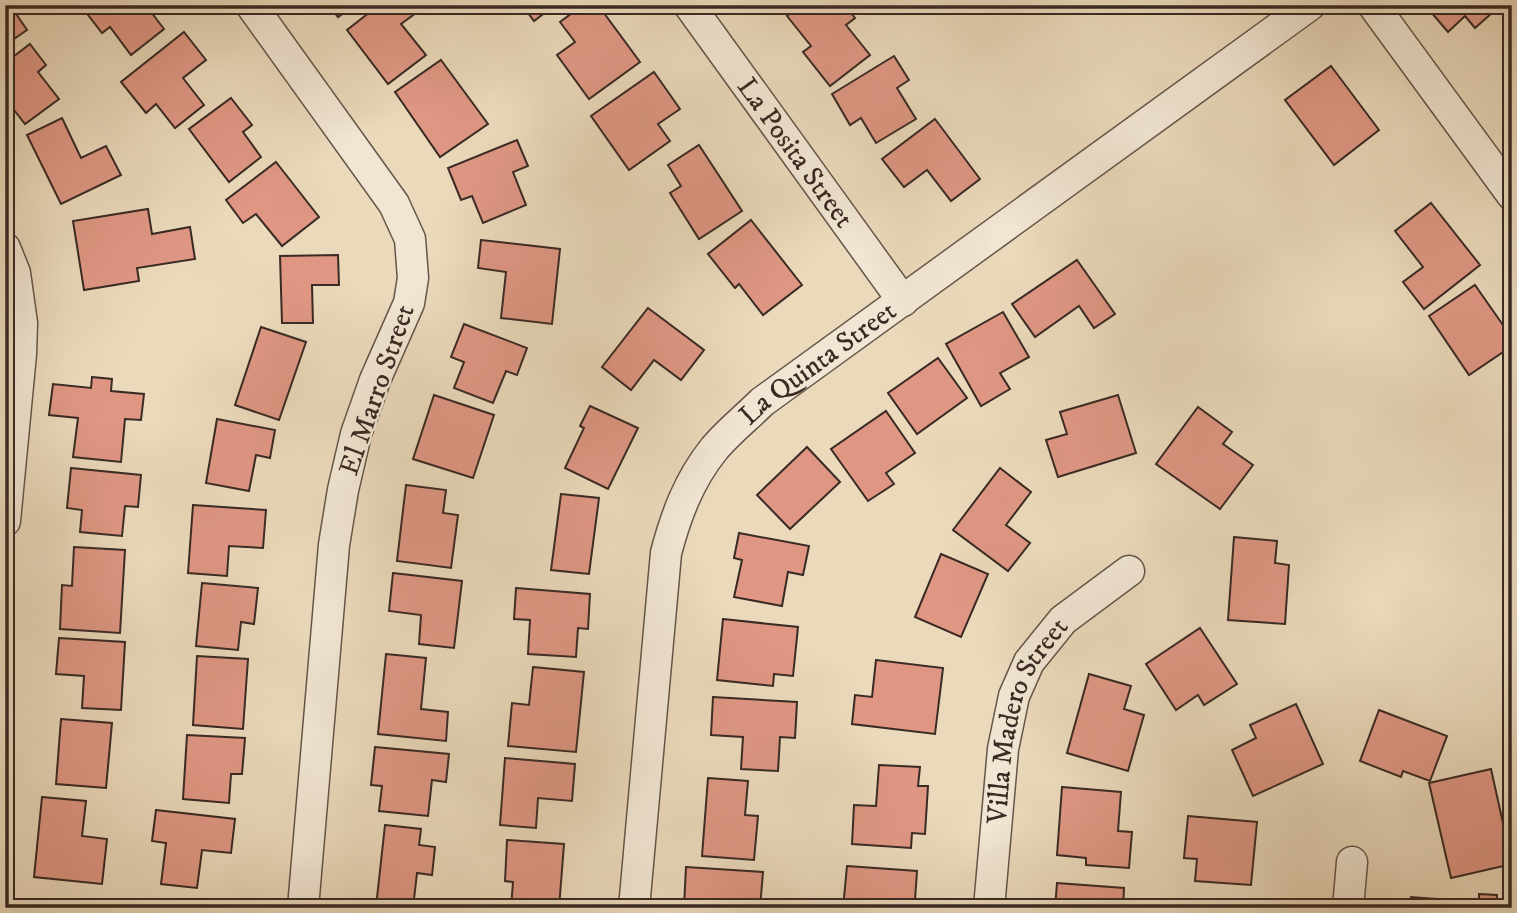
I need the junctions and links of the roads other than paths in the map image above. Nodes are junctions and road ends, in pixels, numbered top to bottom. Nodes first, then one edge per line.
1 (250, 5) edge
2 (689, 5) edge
3 (1310, 5) edge
4 (1374, 5) edge
5 (1512, 195) edge
6 (5, 248) edge
7 (903, 301) junction
8 (5, 521) edge
9 (1129, 571) dead end
10 (1352, 862) dead end
11 (303, 908) edge
12 (634, 908) edge
13 (989, 908) edge
14 (1348, 908) edge

1 - 11 street, El Marro Street
2 - 7 street, La Posita Street
3 - 7 street, La Quinta Street
4 - 5 street
6 - 8 street
7 - 12 street, La Quinta Street
9 - 13 street, Villa Madero Street
10 - 14 street

